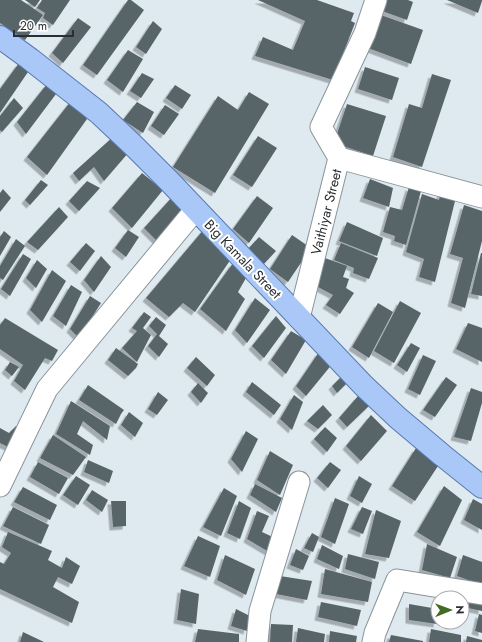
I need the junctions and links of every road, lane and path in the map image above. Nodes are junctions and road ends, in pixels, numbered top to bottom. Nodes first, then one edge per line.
1 (376, 0) edge
2 (0, 37) edge
3 (339, 158) junction
4 (482, 197) edge
5 (196, 209) junction
6 (299, 318) junction
7 (299, 482) dead end
8 (0, 486) edge
9 (482, 486) edge
10 (482, 594) edge
11 (257, 642) edge
12 (373, 642) edge

1 - 3 street, Vaithiyar Street
2 - 5 main road, Big Kamala Street
3 - 4 street
3 - 6 street, Vaithiyar Street
5 - 6 main road, Big Kamala Street
5 - 8 street
6 - 9 main road, Big Kamala Street
7 - 11 street
10 - 12 street

